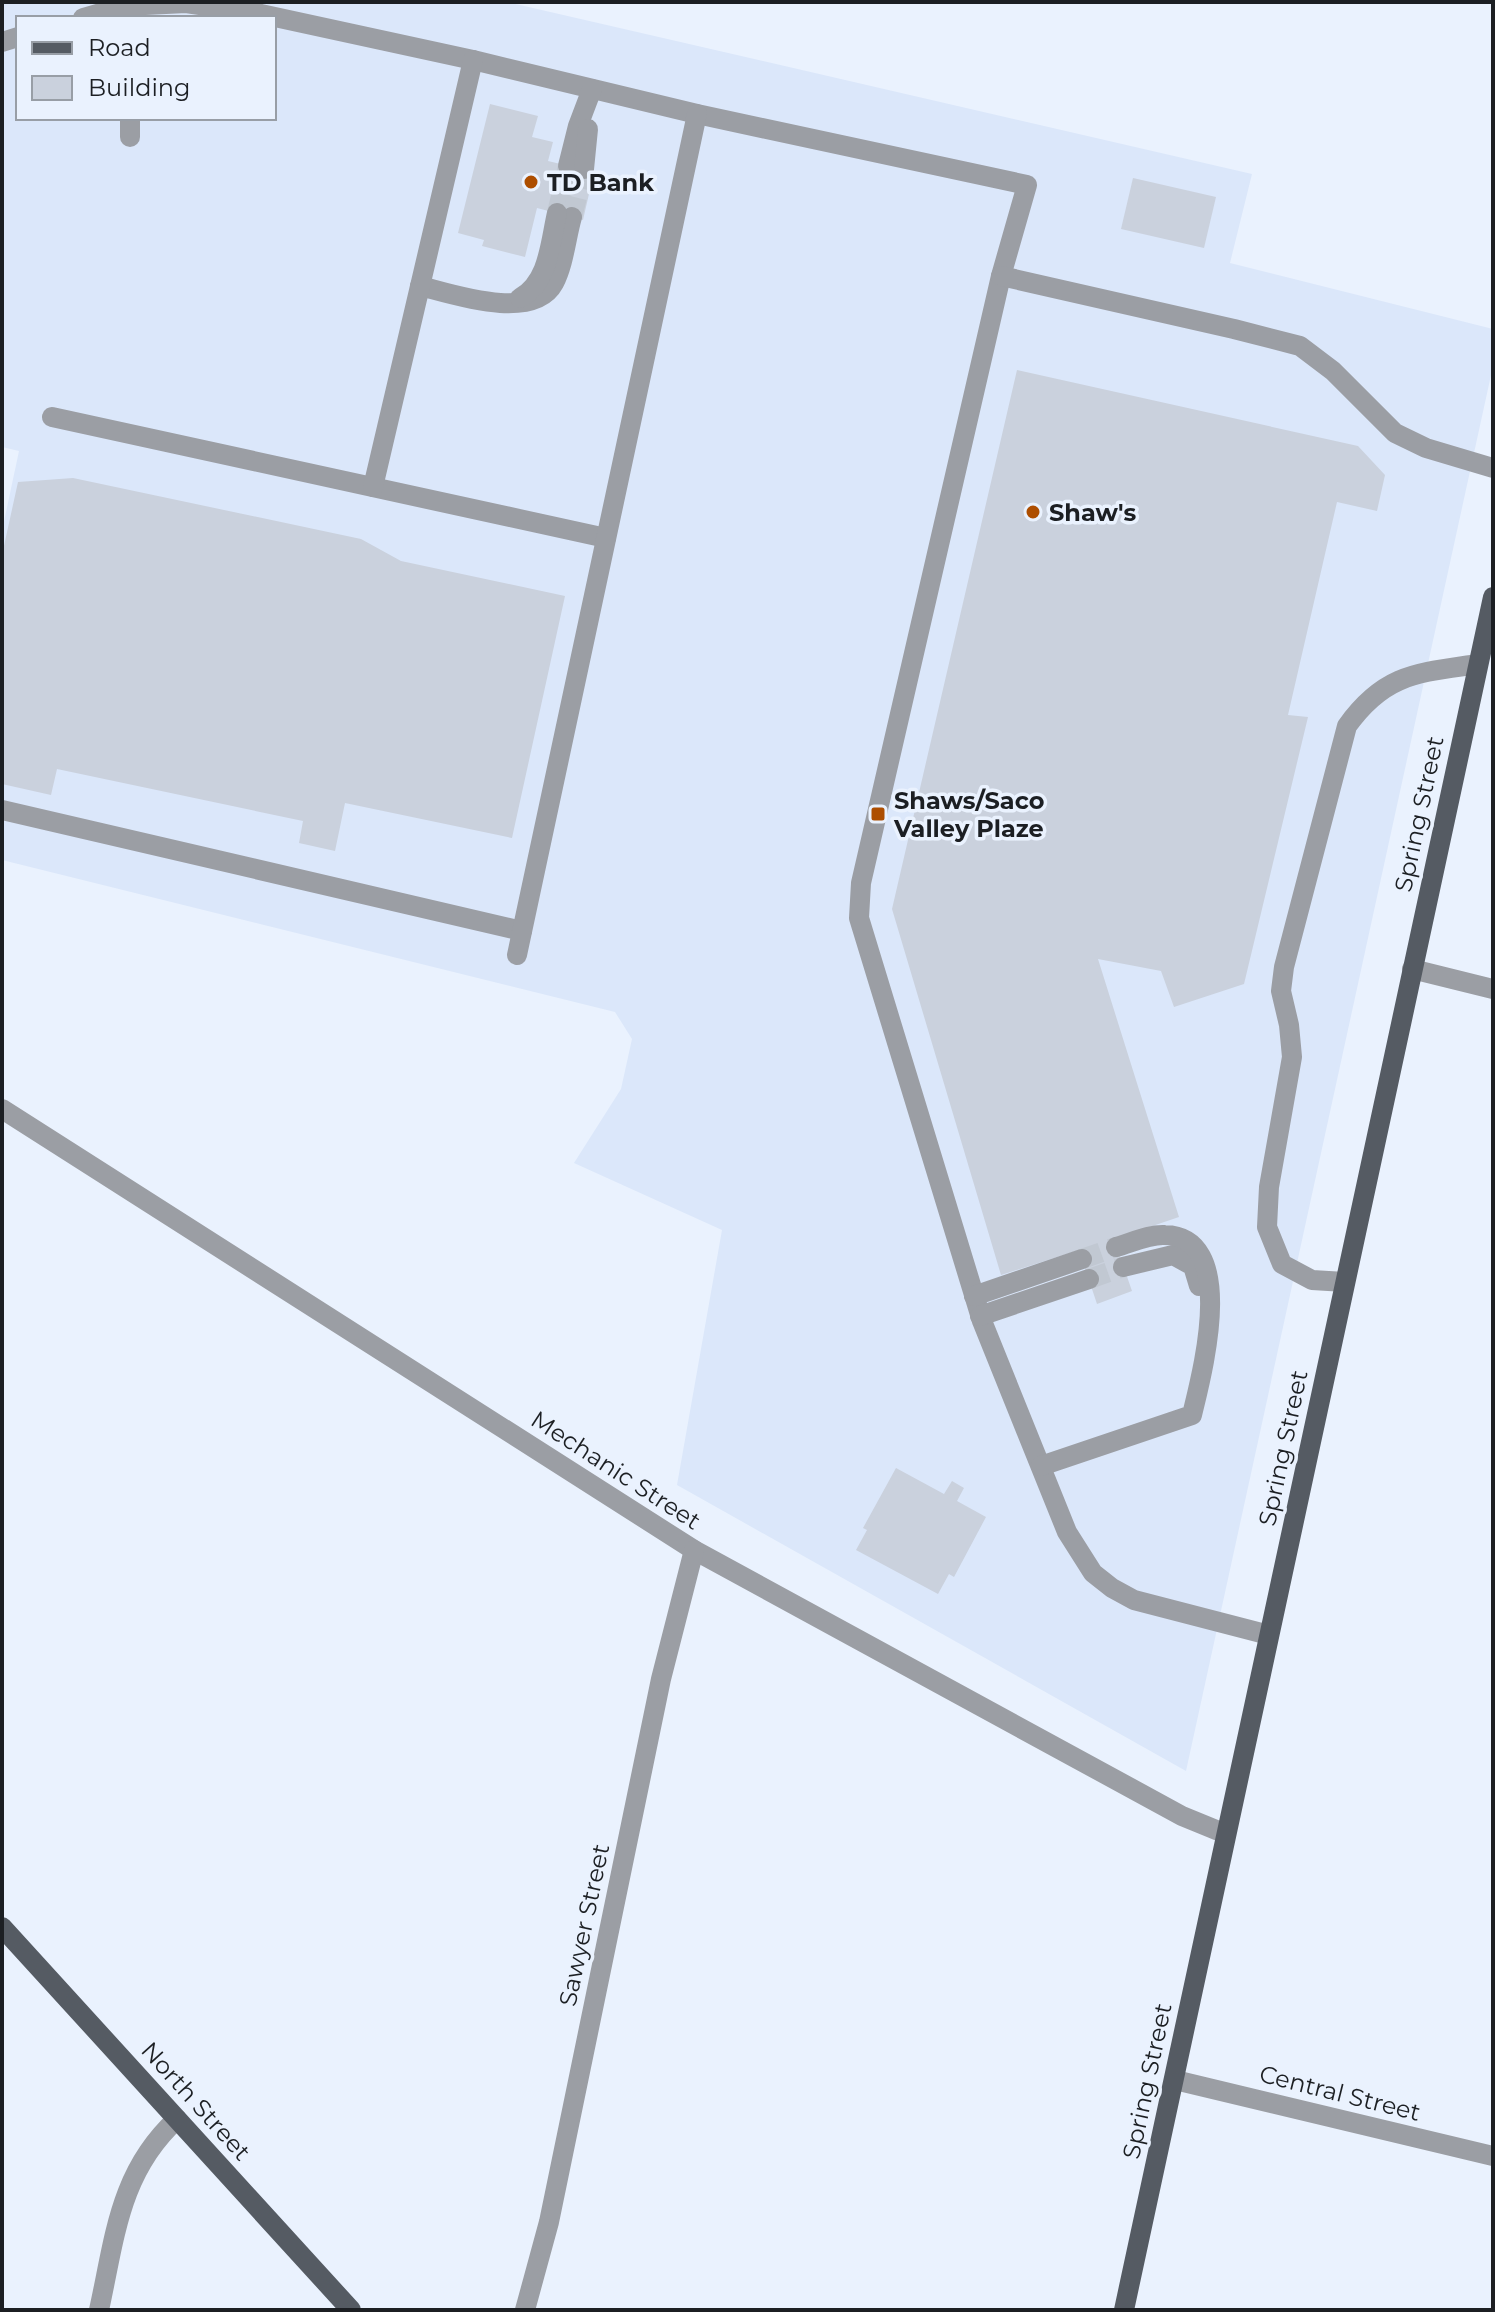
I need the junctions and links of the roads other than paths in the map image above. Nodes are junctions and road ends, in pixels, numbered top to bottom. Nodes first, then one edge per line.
1 (161, 3) edge
2 (123, 4) edge
3 (89, 16) edge
4 (270, 16) edge
5 (276, 17) edge
6 (473, 60) junction
7 (591, 95) junction
8 (697, 114) junction
9 (576, 167) tunnel mouth
10 (564, 215) tunnel mouth
11 (1001, 276) junction
12 (420, 286) junction
13 (52, 417) dead end
14 (1493, 468) edge
15 (373, 487) junction
16 (606, 538) junction
17 (1493, 597) edge
18 (1478, 664) junction
19 (2, 810) edge
20 (522, 931) junction
21 (517, 955) dead end
22 (1412, 969) junction
23 (1493, 989) edge
24 (2, 1109) edge
25 (1120, 1257) tunnel mouth
26 (1085, 1269) tunnel mouth
27 (1345, 1282) junction
28 (977, 1306) junction
29 (1041, 1466) junction
30 (694, 1550) junction
31 (1269, 1635) junction
32 (1226, 1834) junction
33 (2, 1927) edge
34 (1175, 2080) junction
35 (177, 2119) junction
36 (1493, 2156) edge
37 (99, 2310) edge
38 (351, 2310) edge
39 (525, 2310) edge
40 (1124, 2310) edge

1 - 2 street
1 - 4 street
2 - 3 street
5 - 6 street
6 - 7 street
6 - 12 street
7 - 8 street
7 - 9 street
8 - 11 street
8 - 16 street
10 - 12 street
11 - 14 street
11 - 28 street
12 - 15 street
13 - 15 street
15 - 16 street
16 - 20 street
17 - 18 main road, Spring Street
18 - 22 main road, Spring Street
18 - 27 street
19 - 20 street
20 - 21 street
22 - 23 street
22 - 27 main road, Spring Street
24 - 30 street, Mechanic Street
25 - 29 street
26 - 28 street
27 - 31 main road, Spring Street
28 - 29 street
29 - 31 street
30 - 32 street, Mechanic Street
30 - 39 street, Sawyer Street
31 - 32 main road, Spring Street
32 - 34 main road, Spring Street
33 - 35 main road, North Street
34 - 36 street, Central Street
34 - 40 main road, Spring Street
35 - 37 street
35 - 38 main road, North Street

